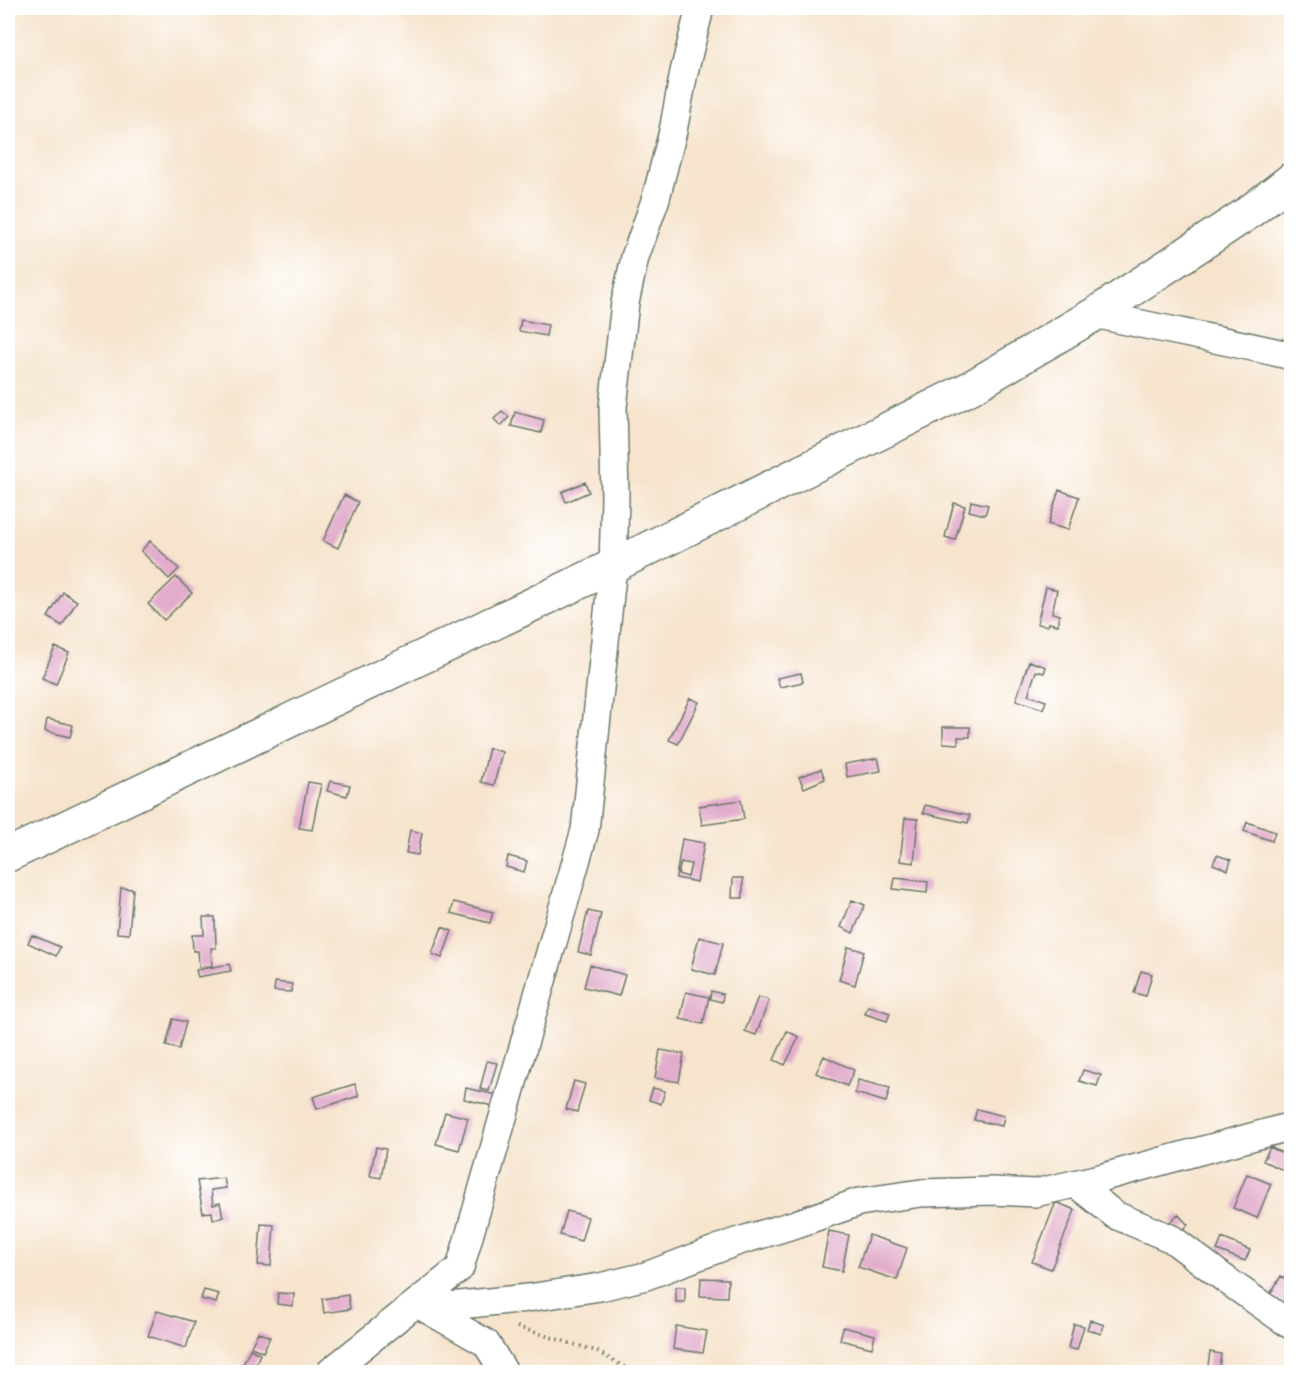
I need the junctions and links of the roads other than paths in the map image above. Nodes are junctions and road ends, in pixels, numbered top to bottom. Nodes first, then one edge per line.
1 (700, 8) edge
2 (1292, 179) edge
3 (1095, 314) junction
4 (1292, 357) edge
5 (613, 566) junction
6 (8, 855) edge
7 (1292, 1126) edge
8 (1076, 1184) junction
9 (417, 1303) junction
10 (1292, 1326) edge
11 (330, 1372) edge
12 (504, 1372) edge

1 - 5 street
2 - 3 main road
3 - 4 street
3 - 5 main road
5 - 6 main road
5 - 9 street
7 - 8 street
8 - 9 street
8 - 10 street
9 - 11 street
9 - 12 street

